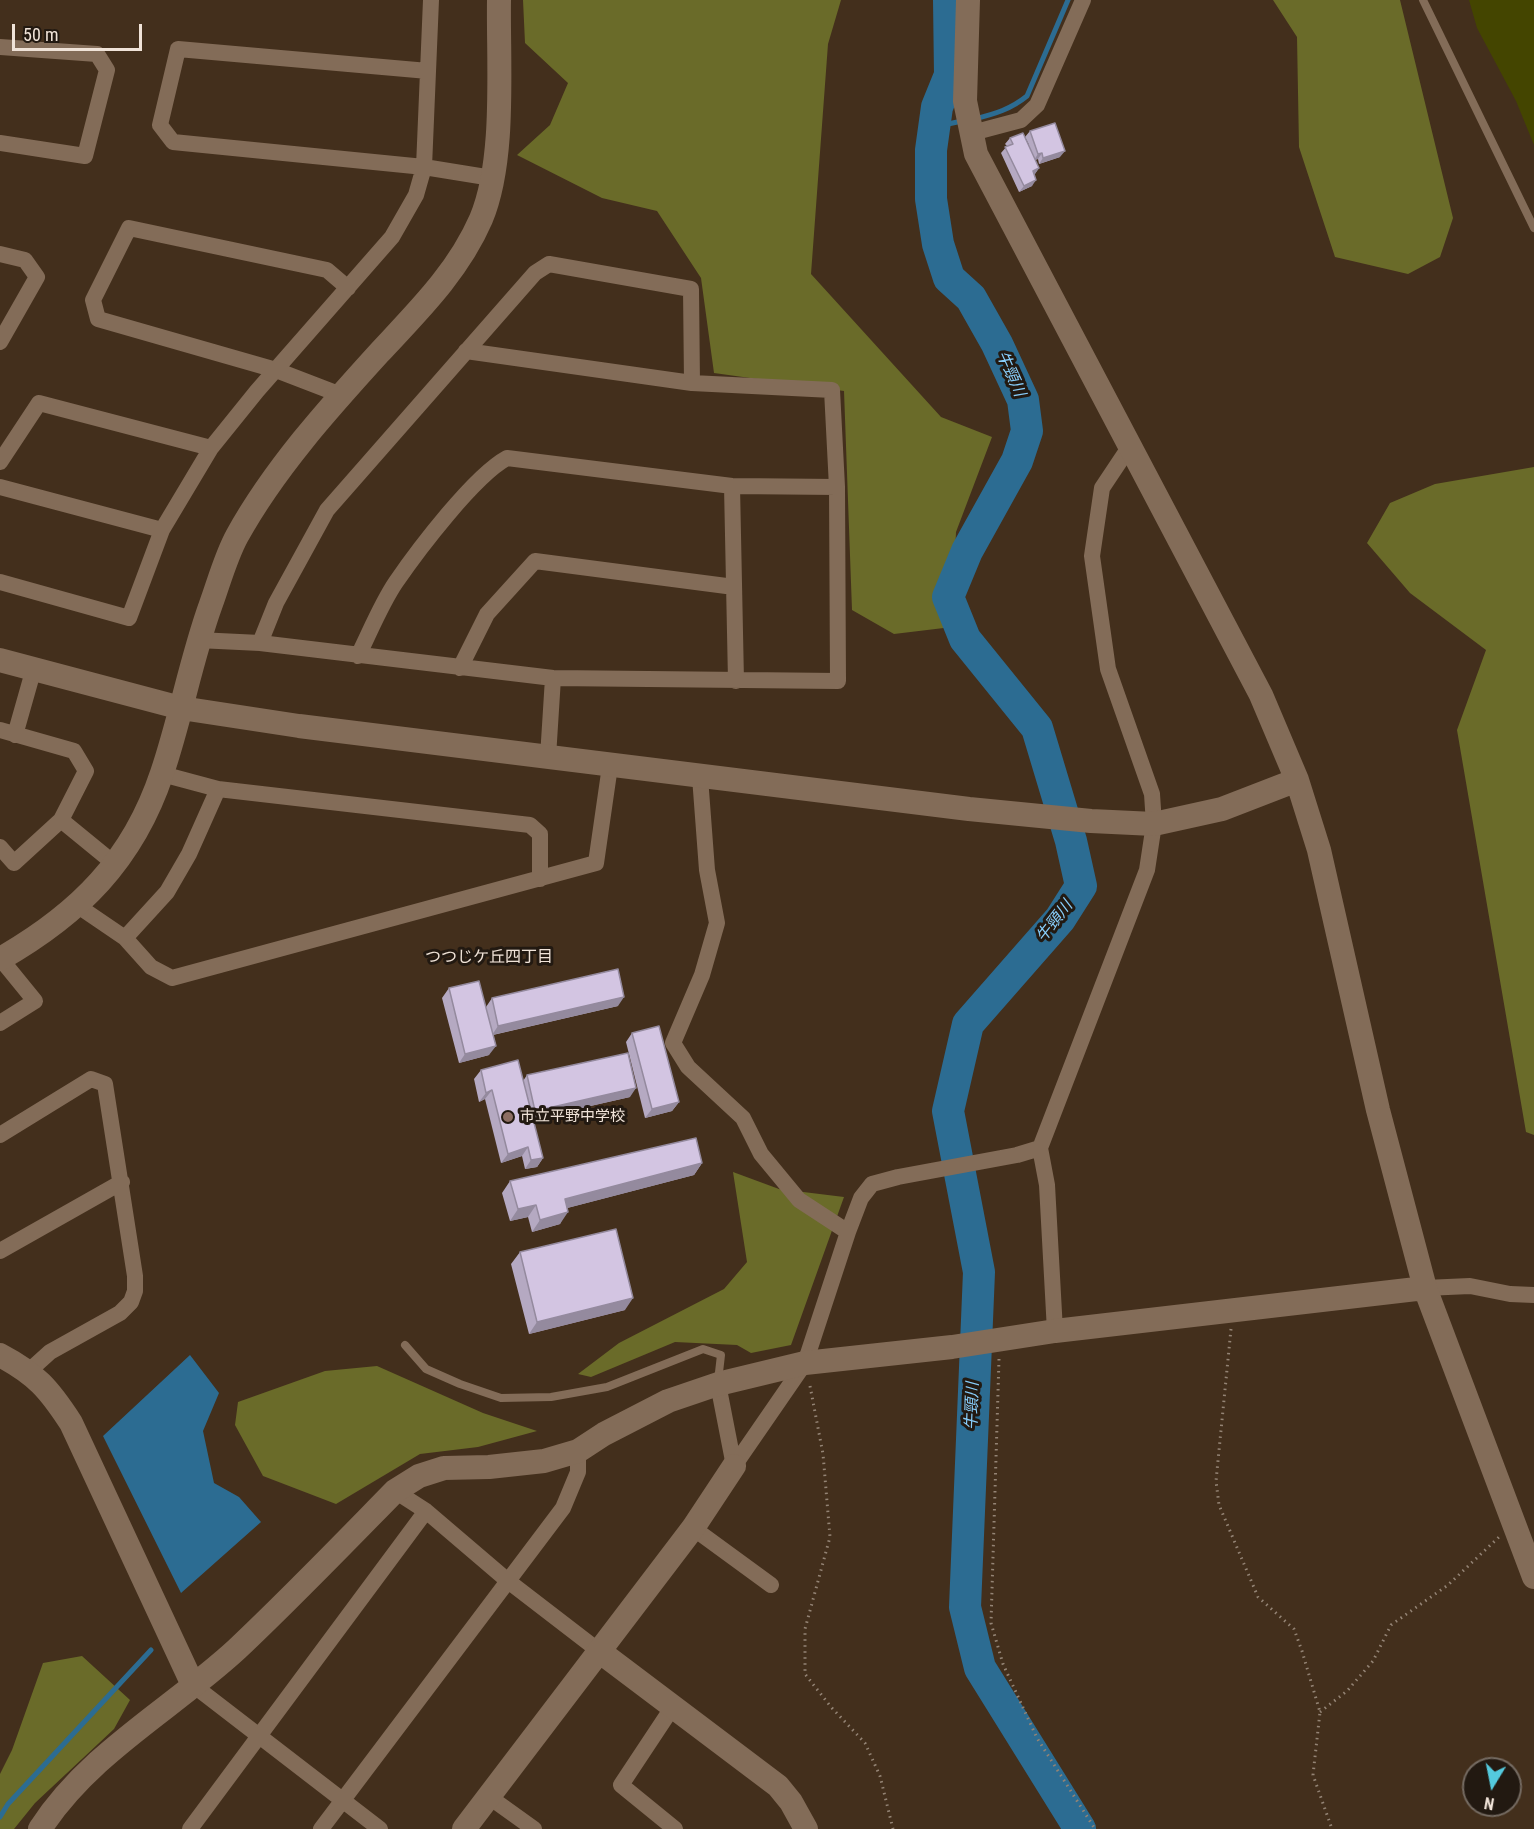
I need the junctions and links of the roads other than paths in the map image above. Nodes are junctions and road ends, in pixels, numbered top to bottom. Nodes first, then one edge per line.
1 (431, 0) edge
2 (499, 0) edge
3 (968, 0) edge
4 (1083, 0) edge
5 (1423, 0) edge
6 (0, 47) edge
7 (428, 71) junction
8 (972, 133) junction
9 (0, 143) edge
10 (424, 167) junction
11 (492, 178) junction
12 (1534, 228) edge
13 (0, 254) edge
14 (348, 288) junction
15 (0, 342) edge
16 (466, 351) junction
17 (276, 370) junction
18 (692, 383) junction
19 (341, 395) junction
20 (1130, 446) junction
21 (211, 448) junction
22 (0, 462) edge
23 (732, 486) junction
24 (0, 487) edge
25 (837, 487) junction
26 (162, 531) junction
27 (0, 582) edge
28 (734, 588) junction
29 (198, 640) junction
30 (260, 643) junction
31 (358, 656) junction
32 (0, 660) edge
33 (34, 668) junction
34 (460, 668) junction
35 (553, 678) junction
36 (736, 681) junction
37 (181, 708) junction
38 (8, 733) edge
39 (548, 757) junction
40 (610, 766) junction
41 (162, 774) junction
42 (700, 777) junction
43 (1297, 780) junction
44 (218, 789) junction
45 (61, 820) junction
46 (1154, 824) junction
47 (0, 847) edge
48 (116, 865) junction
49 (540, 879) junction
50 (78, 906) junction
51 (125, 938) junction
52 (0, 959) edge
53 (0, 1023) edge
54 (0, 1135) edge
55 (1040, 1148) junction
56 (122, 1182) junction
57 (848, 1232) junction
58 (0, 1251) edge
59 (1425, 1288) junction
60 (1534, 1294) edge
61 (1054, 1330) junction
62 (405, 1345) dead end
63 (0, 1355) edge
64 (805, 1363) junction
65 (29, 1371) junction
66 (718, 1384) junction
67 (578, 1451) junction
68 (734, 1466) junction
69 (395, 1491) junction
70 (426, 1511) junction
71 (693, 1528) junction
72 (1534, 1577) edge
73 (508, 1581) junction
74 (771, 1585) dead end
75 (599, 1651) junction
76 (193, 1685) junction
77 (674, 1705) junction
78 (260, 1736) junction
79 (488, 1796) junction
80 (343, 1800) junction
81 (40, 1829) edge
82 (190, 1829) edge
83 (321, 1829) edge
84 (380, 1829) edge
85 (464, 1829) edge
86 (534, 1829) edge
87 (675, 1829) edge
88 (806, 1829) edge

1 - 7 street
2 - 11 street
3 - 8 street
4 - 8 street
5 - 12 lane
6 - 9 street
7 - 10 street
7 - 10 street
8 - 20 street
10 - 11 street
10 - 14 street
11 - 19 street
13 - 15 street
14 - 17 street
14 - 17 street
16 - 18 street
16 - 18 street
16 - 30 street
17 - 19 street
17 - 21 street
18 - 25 street
19 - 29 street
20 - 43 street
20 - 46 street
21 - 22 street
21 - 26 street
23 - 25 street
23 - 28 street
23 - 31 street
24 - 26 street
25 - 36 street
26 - 27 street
28 - 34 street
28 - 36 street
29 - 30 street
29 - 37 street
30 - 31 street
31 - 34 street
32 - 33 street
33 - 37 street
33 - 38 street
34 - 35 street
35 - 36 street
35 - 39 street
37 - 39 street
37 - 41 street
38 - 45 street
39 - 40 street
40 - 42 street
40 - 49 street
41 - 44 street
41 - 48 street
42 - 46 street
42 - 57 street
43 - 46 street
43 - 59 street
44 - 49 street
44 - 51 street
45 - 47 street
45 - 48 street
46 - 55 street
48 - 50 street
49 - 51 street
50 - 51 street
50 - 52 street
52 - 53 street
54 - 56 street
55 - 57 street
55 - 61 street
56 - 58 street
56 - 65 street
57 - 64 street
59 - 60 street
59 - 61 street
59 - 72 street
61 - 64 street
62 - 66 lane
63 - 65 street
64 - 66 street
64 - 68 street
65 - 76 street
66 - 67 street
66 - 68 street
67 - 69 street
67 - 73 street
68 - 71 street
69 - 70 street
69 - 76 street
70 - 73 street
70 - 78 street
71 - 74 street
71 - 75 street
73 - 75 street
73 - 80 street
75 - 77 street
75 - 79 street
76 - 78 street
76 - 81 street
77 - 87 street
77 - 88 street
78 - 80 street
78 - 82 street
79 - 85 street
79 - 86 street
80 - 83 street
80 - 84 street

